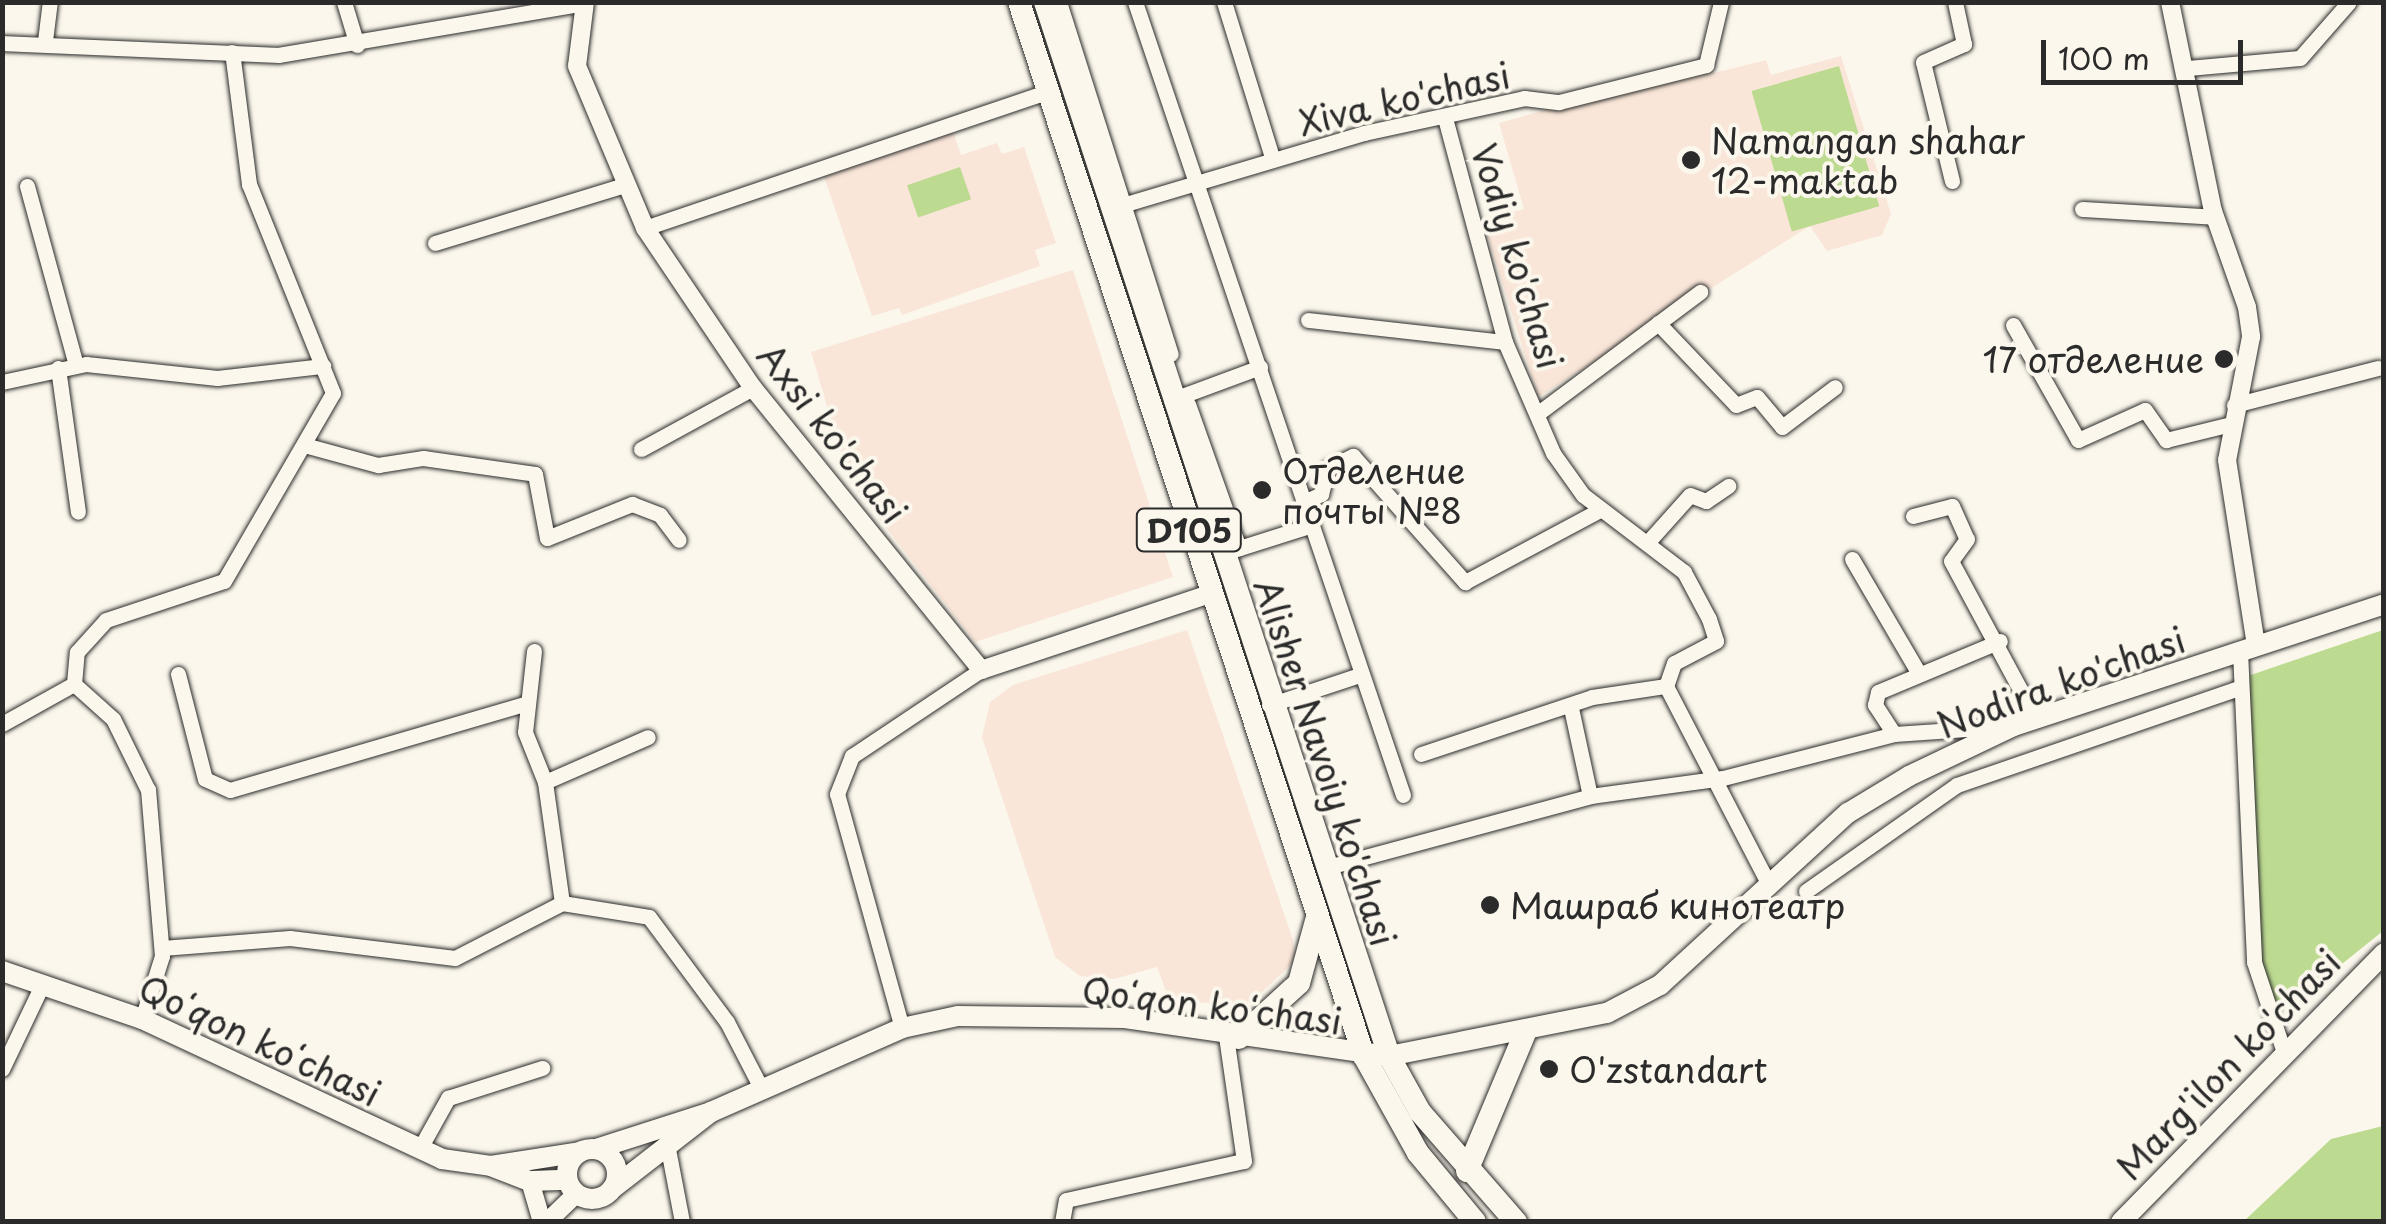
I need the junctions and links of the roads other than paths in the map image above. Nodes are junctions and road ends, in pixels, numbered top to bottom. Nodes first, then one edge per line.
1 (50, 2) edge
2 (344, 2) edge
3 (1019, 2) edge
4 (1134, 2) edge
5 (1224, 2) edge
6 (1721, 2) edge
7 (1954, 2) edge
8 (2170, 2) edge
9 (2350, 2) edge
10 (586, 3) edge
11 (1055, 5) edge
12 (44, 40) junction
13 (2, 43) edge
14 (357, 45) junction
15 (232, 52) junction
16 (2188, 68) junction
17 (1046, 92) junction
18 (1445, 118) junction
19 (1273, 160) junction
20 (1952, 181) dead end
21 (1195, 183) junction
22 (28, 186) dead end
23 (621, 186) junction
24 (1117, 207) junction
25 (2082, 209) dead end
26 (2215, 217) junction
27 (645, 228) junction
28 (434, 243) dead end
29 (1700, 292) dead end
30 (1308, 320) dead end
31 (1658, 322) junction
32 (2013, 325) dead end
33 (1505, 342) junction
34 (76, 365) junction
35 (322, 366) junction
36 (1260, 367) junction
37 (58, 368) junction
38 (2378, 368) dead end
39 (2, 382) edge
40 (1835, 387) dead end
41 (753, 388) junction
42 (1177, 397) junction
43 (1537, 414) junction
44 (2233, 414) junction
45 (308, 446) junction
46 (641, 449) dead end
47 (1728, 486) dead end
48 (1304, 502) junction
49 (1600, 510) junction
50 (78, 512) dead end
51 (1913, 516) dead end
52 (1312, 525) junction
53 (679, 540) dead end
54 (1646, 543) junction
55 (1229, 551) junction
56 (1852, 559) dead end
57 (1210, 594) junction
58 (2384, 604) edge
59 (2000, 641) junction
60 (2248, 648) junction
61 (534, 650) dead end
62 (981, 670) junction
63 (1918, 672) junction
64 (178, 674) dead end
65 (1359, 675) junction
66 (74, 684) junction
67 (1666, 686) junction
68 (2241, 687) junction
69 (525, 704) junction
70 (1269, 706) junction
71 (1571, 708) junction
72 (2036, 719) junction
73 (2, 724) edge
74 (2014, 726) junction
75 (1894, 734) junction
76 (648, 737) dead end
77 (1421, 754) dead end
78 (1909, 776) junction
79 (1707, 779) junction
80 (545, 782) junction
81 (1403, 796) dead end
82 (1590, 796) junction
83 (1924, 802) junction
84 (1324, 868) junction
85 (1768, 884) junction
86 (1806, 891) dead end
87 (562, 904) junction
88 (1317, 918) junction
89 (162, 948) junction
90 (2384, 953) edge
91 (2, 970) edge
92 (43, 983) junction
93 (142, 1019) junction
94 (902, 1028) junction
95 (1525, 1033) junction
96 (1232, 1037) junction
97 (2282, 1049) junction
98 (1364, 1056) junction
99 (1389, 1056) junction
100 (542, 1068) dead end
101 (2, 1069) edge
102 (760, 1088) junction
103 (711, 1112) junction
104 (668, 1149) junction
105 (419, 1150) junction
106 (588, 1150) junction
107 (491, 1166) junction
108 (1467, 1172) junction
109 (530, 1181) junction
110 (571, 1187) junction
111 (613, 1188) junction
112 (544, 1222) edge
113 (682, 1222) edge
114 (1062, 1222) edge
115 (1475, 1222) edge
116 (1516, 1222) edge
117 (2121, 1222) edge

1 - 12 street
2 - 14 street
3 - 17 main road, Alisher Navoiy ko'chasi / D105
4 - 21 street
5 - 19 street
6 - 18 street, Xiva ko'chasi
7 - 20 street
8 - 16 street
9 - 16 street
10 - 14 street
10 - 23 street, Axsi ko'chasi
11 - 24 main road, Alisher Navoiy ko'chasi / D105
12 - 13 street
12 - 15 street
14 - 15 street
15 - 35 street
16 - 26 street
17 - 27 street
17 - 57 main road, Alisher Navoiy ko'chasi / D105
18 - 19 street, Xiva ko'chasi
18 - 33 street, Vodiy ko'chasi
19 - 21 street, Xiva ko'chasi
21 - 24 street, Xiva ko'chasi
21 - 36 street
22 - 34 street
23 - 27 street, Axsi ko'chasi
23 - 28 street
24 - 42 main road, Alisher Navoiy ko'chasi / D105
25 - 26 street
26 - 44 street
27 - 41 street, Axsi ko'chasi
29 - 31 street
30 - 33 street
31 - 40 street
31 - 43 street
32 - 44 street
33 - 43 street, Vodiy ko'chasi
34 - 35 street
34 - 37 street
35 - 45 street
36 - 42 street
36 - 48 street
37 - 39 street
37 - 50 street
38 - 44 street
41 - 46 street
41 - 62 street, Axsi ko'chasi
42 - 55 main road, Alisher Navoiy ko'chasi / D105
43 - 49 street, Vodiy ko'chasi
44 - 60 street
45 - 53 street
45 - 66 street
47 - 54 street
48 - 49 street
48 - 52 street
49 - 54 street, Vodiy ko'chasi
51 - 59 street
52 - 55 street
52 - 65 street
54 - 67 street, Vodiy ko'chasi
55 - 70 main road, Alisher Navoiy ko'chasi / D105
56 - 63 street
57 - 62 street
57 - 88 main road, Alisher Navoiy ko'chasi / D105
58 - 60 main road, Nodira ko'chasi
59 - 63 street
59 - 72 street
60 - 68 street
60 - 72 main road, Nodira ko'chasi
61 - 69 street
62 - 94 street
63 - 75 street
64 - 69 street
65 - 70 street
65 - 81 street
66 - 73 street
66 - 89 street
67 - 71 street
67 - 79 street
68 - 83 street
68 - 97 street
69 - 80 street
70 - 84 main road, Alisher Navoiy ko'chasi / D105
71 - 77 street
71 - 82 street
72 - 74 main road, Nodira ko'chasi
74 - 75 street
74 - 78 main road, Nodira ko'chasi
75 - 79 street
76 - 80 street
78 - 83 street
78 - 85 main road, Nodira ko'chasi
79 - 82 street
79 - 85 street
80 - 87 street
82 - 84 street
83 - 86 street
84 - 99 main road, Alisher Navoiy ko'chasi / D105
85 - 95 main road, Nodira ko'chasi
87 - 89 street
87 - 102 street
88 - 96 main road
88 - 98 main road, Alisher Navoiy ko'chasi / D105
89 - 93 street
90 - 97 main road, Marg'ilon ko'chasi
91 - 92 main road, Qoʻqon koʻchasi
92 - 93 main road, Qoʻqon koʻchasi
92 - 101 street
93 - 105 main road, Qoʻqon koʻchasi
94 - 96 main road, Qoʻqon koʻchasi
94 - 102 main road, Qoʻqon koʻchasi
95 - 99 main road, Nodira ko'chasi
95 - 108 main road
96 - 98 main road, Qoʻqon koʻchasi
96 - 114 street
97 - 117 main road, Marg'ilon ko'chasi
98 - 99 main road, Nodira ko'chasi
98 - 115 main road, D105
99 - 108 main road, Alisher Navoiy ko'chasi / D105
100 - 105 street
102 - 103 main road, Qoʻqon koʻchasi
103 - 104 main road, Qoʻqon koʻchasi
103 - 106 main road, Qoʻqon koʻchasi
104 - 111 main road, Qoʻqon koʻchasi
104 - 113 street
105 - 107 main road, Qoʻqon koʻchasi
106 - 107 main road, Qoʻqon koʻchasi
106 - 110 main road
106 - 111 main road
107 - 109 main road, Qoʻqon koʻchasi
108 - 116 main road, Alisher Navoiy ko'chasi / D105
109 - 110 main road, Qoʻqon koʻchasi
109 - 112 street
110 - 111 main road, Qoʻqon koʻchasi
110 - 112 street

